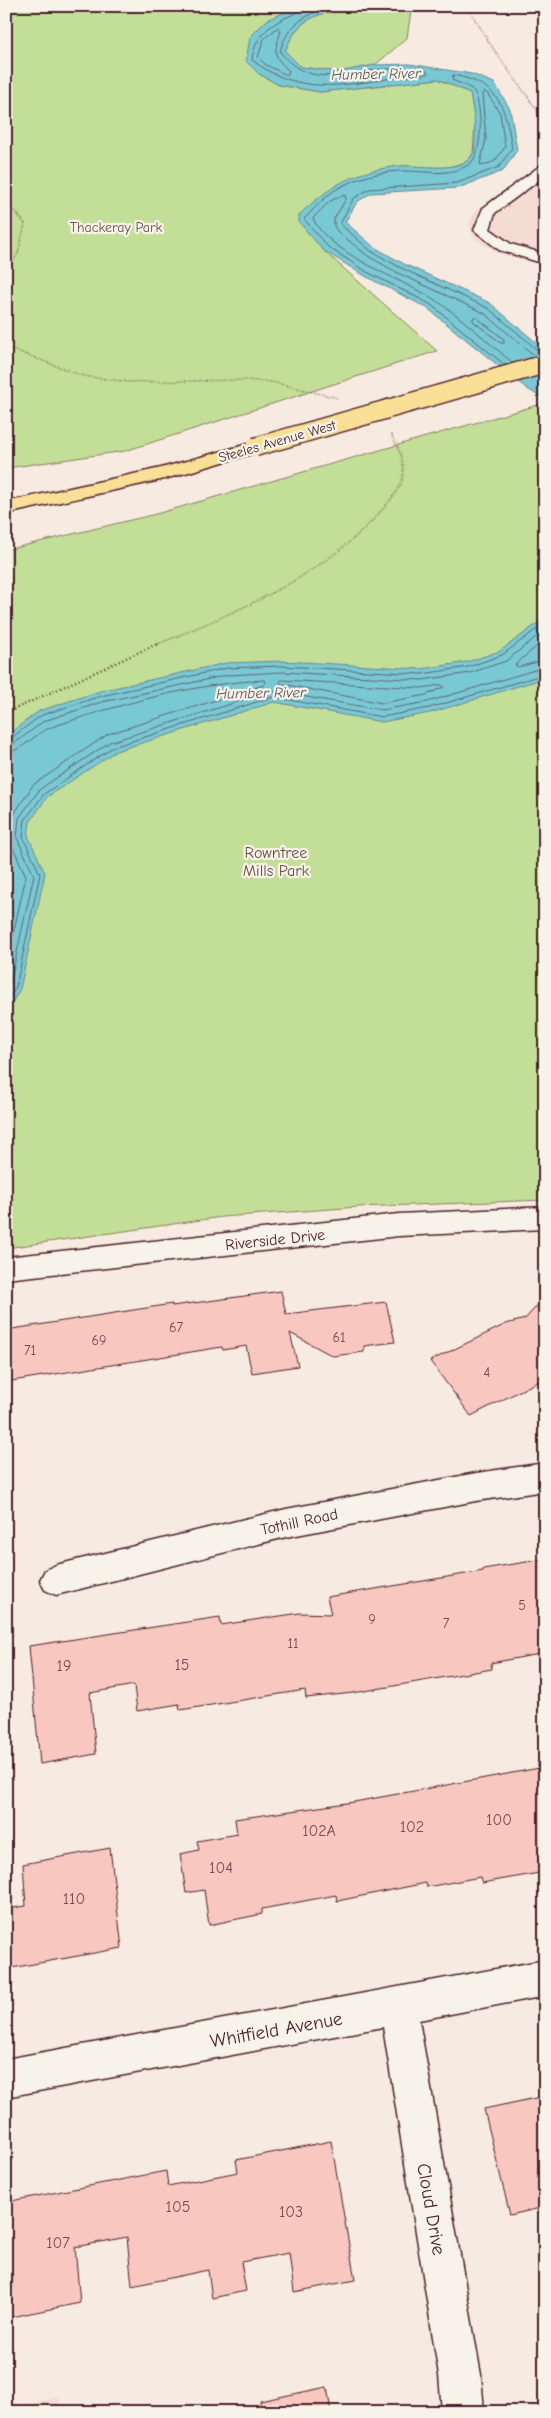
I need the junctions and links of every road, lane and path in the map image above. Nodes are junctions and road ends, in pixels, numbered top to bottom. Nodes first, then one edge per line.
1 (467, 6) edge
2 (545, 121) edge
3 (545, 169) edge
4 (6, 209) edge
5 (545, 259) edge
6 (6, 272) edge
7 (6, 347) edge
8 (545, 364) edge
9 (343, 400) dead end
10 (385, 428) dead end
11 (6, 508) edge
12 (6, 713) edge
13 (545, 1218) edge
14 (6, 1268) edge
15 (545, 1476) edge
16 (56, 1580) dead end
17 (545, 1978) edge
18 (398, 2006) junction
19 (6, 2078) edge
20 (463, 2412) edge

1 - 2 path
3 - 5 street
4 - 6 path
7 - 9 path
8 - 11 main road, Steeles Avenue West, bridge
10 - 12 path
13 - 14 street, Riverside Drive
15 - 16 street, Tothill Road
17 - 18 street, Whitfield Avenue
18 - 19 street, Whitfield Avenue
18 - 20 street, Cloud Drive

